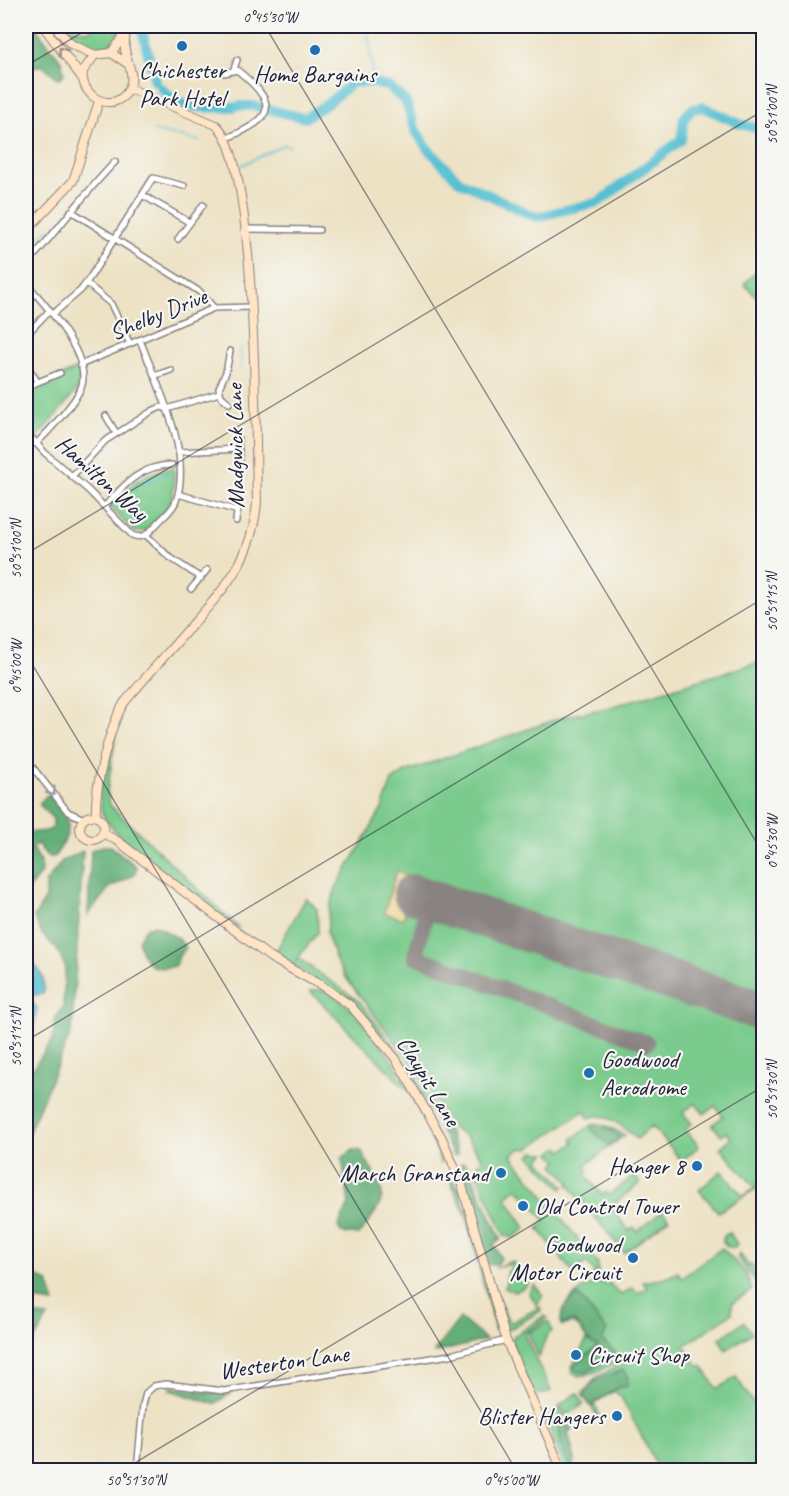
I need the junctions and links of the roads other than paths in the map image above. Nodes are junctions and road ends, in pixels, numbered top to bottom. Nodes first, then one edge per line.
1 (42, 26) edge
2 (54, 26) edge
3 (126, 29) edge
4 (111, 53) junction
5 (95, 55) junction
6 (237, 60) dead end
7 (128, 64) junction
8 (234, 69) junction
9 (224, 73) dead end
10 (82, 78) junction
11 (129, 88) junction
12 (99, 101) junction
13 (227, 138) junction
14 (115, 162) dead end
15 (184, 186) dead end
16 (144, 196) junction
17 (203, 205) dead end
18 (71, 211) junction
19 (189, 222) junction
20 (246, 229) junction
21 (319, 230) dead end
22 (26, 231) edge
23 (178, 239) dead end
24 (115, 240) junction
25 (26, 265) edge
26 (26, 283) edge
27 (86, 283) junction
28 (251, 307) junction
29 (214, 308) junction
30 (52, 312) junction
31 (26, 335) edge
32 (140, 340) junction
33 (130, 344) junction
34 (230, 351) dead end
35 (26, 364) edge
36 (80, 366) junction
37 (171, 370) dead end
38 (60, 373) dead end
39 (154, 376) junction
40 (37, 381) junction
41 (26, 387) edge
42 (219, 393) junction
43 (230, 403) dead end
44 (167, 409) junction
45 (106, 416) dead end
46 (26, 432) edge
47 (116, 433) junction
48 (238, 439) dead end
49 (36, 444) junction
50 (239, 449) junction
51 (178, 452) junction
52 (240, 464) dead end
53 (172, 465) dead end
54 (73, 475) junction
55 (178, 494) junction
56 (239, 495) dead end
57 (105, 506) junction
58 (238, 511) junction
59 (236, 521) dead end
60 (146, 535) junction
61 (207, 570) dead end
62 (201, 578) junction
63 (191, 589) dead end
64 (26, 759) edge
65 (96, 817) junction
66 (84, 819) junction
67 (103, 833) junction
68 (506, 1340) junction
69 (137, 1470) edge
70 (562, 1470) edge

10 -> 1 street
2 - 5 street
3 - 4 street
3 - 7 street
4 - 5 street
4 - 7 street
5 - 10 street
6 - 8 street
7 - 11 street
8 - 9 street
8 - 13 street
10 - 12 street
11 - 12 street
11 - 13 street
12 - 22 street
13 - 20 street, Madgwick Lane
14 - 18 street
15 - 16 street
16 - 19 street
16 - 24 street
17 - 19 street
18 - 24 street
18 - 25 street
19 - 23 street
20 - 21 street
20 - 28 street, Madgwick Lane
24 - 27 street
24 - 29 street
26 - 30 street
27 - 30 street
27 - 33 street
28 - 29 street, Shelby Drive
28 - 65 street, Madgwick Lane
29 - 32 street, Shelby Drive
30 - 31 street
30 - 36 street
32 - 33 street, Shelby Drive
32 - 39 street, Hamilton Way
33 - 36 street, Shelby Drive
34 - 42 street
35 - 40 street
36 - 49 street
37 - 39 street
38 - 40 street
39 - 44 street, Hamilton Way
40 - 41 street
42 - 43 street
42 - 44 street
44 - 47 street
44 - 51 street, Hamilton Way
45 - 47 street
46 - 49 street, Hamilton Way
47 - 54 street
48 - 50 street
49 - 54 street, Hamilton Way
50 - 51 street
50 - 52 street
51 - 55 street, Hamilton Way
53 - 57 street
54 - 57 street, Hamilton Way
55 - 58 street
55 - 60 street, Hamilton Way
56 - 58 street
57 - 60 street, Hamilton Way
58 - 59 street
60 - 62 street
61 - 62 street
62 - 63 street
64 -> 66 street
65 - 66 street
65 - 67 street
66 - 67 street
67 - 68 street, Claypit Lane
68 - 69 street, Westerton Lane
68 - 70 street, Claypit Lane

